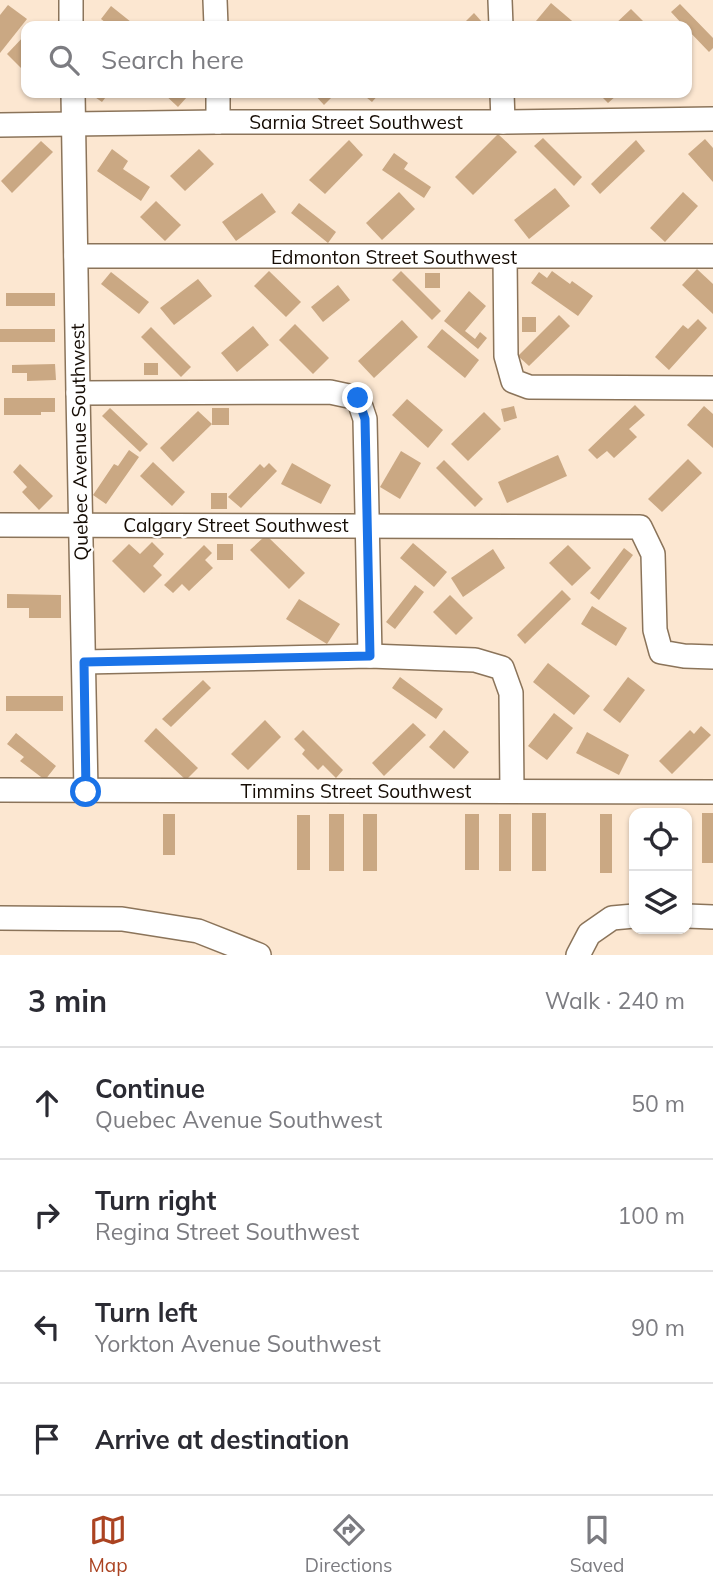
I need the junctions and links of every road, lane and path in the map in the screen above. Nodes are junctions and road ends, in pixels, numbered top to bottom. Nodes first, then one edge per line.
1 (71, 0) edge
2 (215, 0) edge
3 (500, 0) edge
4 (71, 21) edge
5 (216, 21) edge
6 (501, 21) edge
7 (74, 98) edge
8 (218, 98) edge
9 (502, 98) edge
10 (713, 119) edge
11 (218, 122) junction
12 (503, 122) junction
13 (0, 125) edge
14 (75, 125) junction
15 (76, 256) junction
16 (713, 256) edge
17 (505, 257) junction
18 (713, 388) edge
19 (78, 393) junction
20 (80, 524) junction
21 (0, 525) edge
22 (368, 526) junction
23 (370, 656) junction
24 (713, 657) edge
25 (84, 662) junction
26 (0, 790) edge
27 (86, 792) junction
28 (512, 792) junction
29 (713, 792) edge
30 (629, 916) edge
31 (692, 916) edge
32 (713, 917) edge
33 (0, 918) edge
34 (248, 953) edge
35 (578, 955) edge

1 - 4 street
2 - 5 street
3 - 6 street
7 - 14 street, Quebec Avenue Southwest
8 - 11 street
9 - 12 street
10 - 12 street, Sarnia Street Southwest
11 - 12 street, Sarnia Street Southwest
11 - 14 street, Sarnia Street Southwest
13 - 14 street, Sarnia Street Southwest
14 - 15 street, Quebec Avenue Southwest
15 - 17 street, Edmonton Street Southwest
15 - 19 street, Quebec Avenue Southwest
16 - 17 street, Edmonton Street Southwest
17 - 18 street
19 - 20 street, Quebec Avenue Southwest
19 - 22 street
20 - 21 street, Calgary Street Southwest
20 - 22 street, Calgary Street Southwest
20 - 25 street, Quebec Avenue Southwest
22 - 23 street
22 - 24 street, Calgary Street Southwest
23 - 25 street
23 - 28 street
25 - 27 street, Quebec Avenue Southwest
26 - 27 street, Timmins Street Southwest
27 - 28 street, Timmins Street Southwest
28 - 29 street, Timmins Street Southwest
30 - 35 street
31 - 32 street
33 - 34 street

